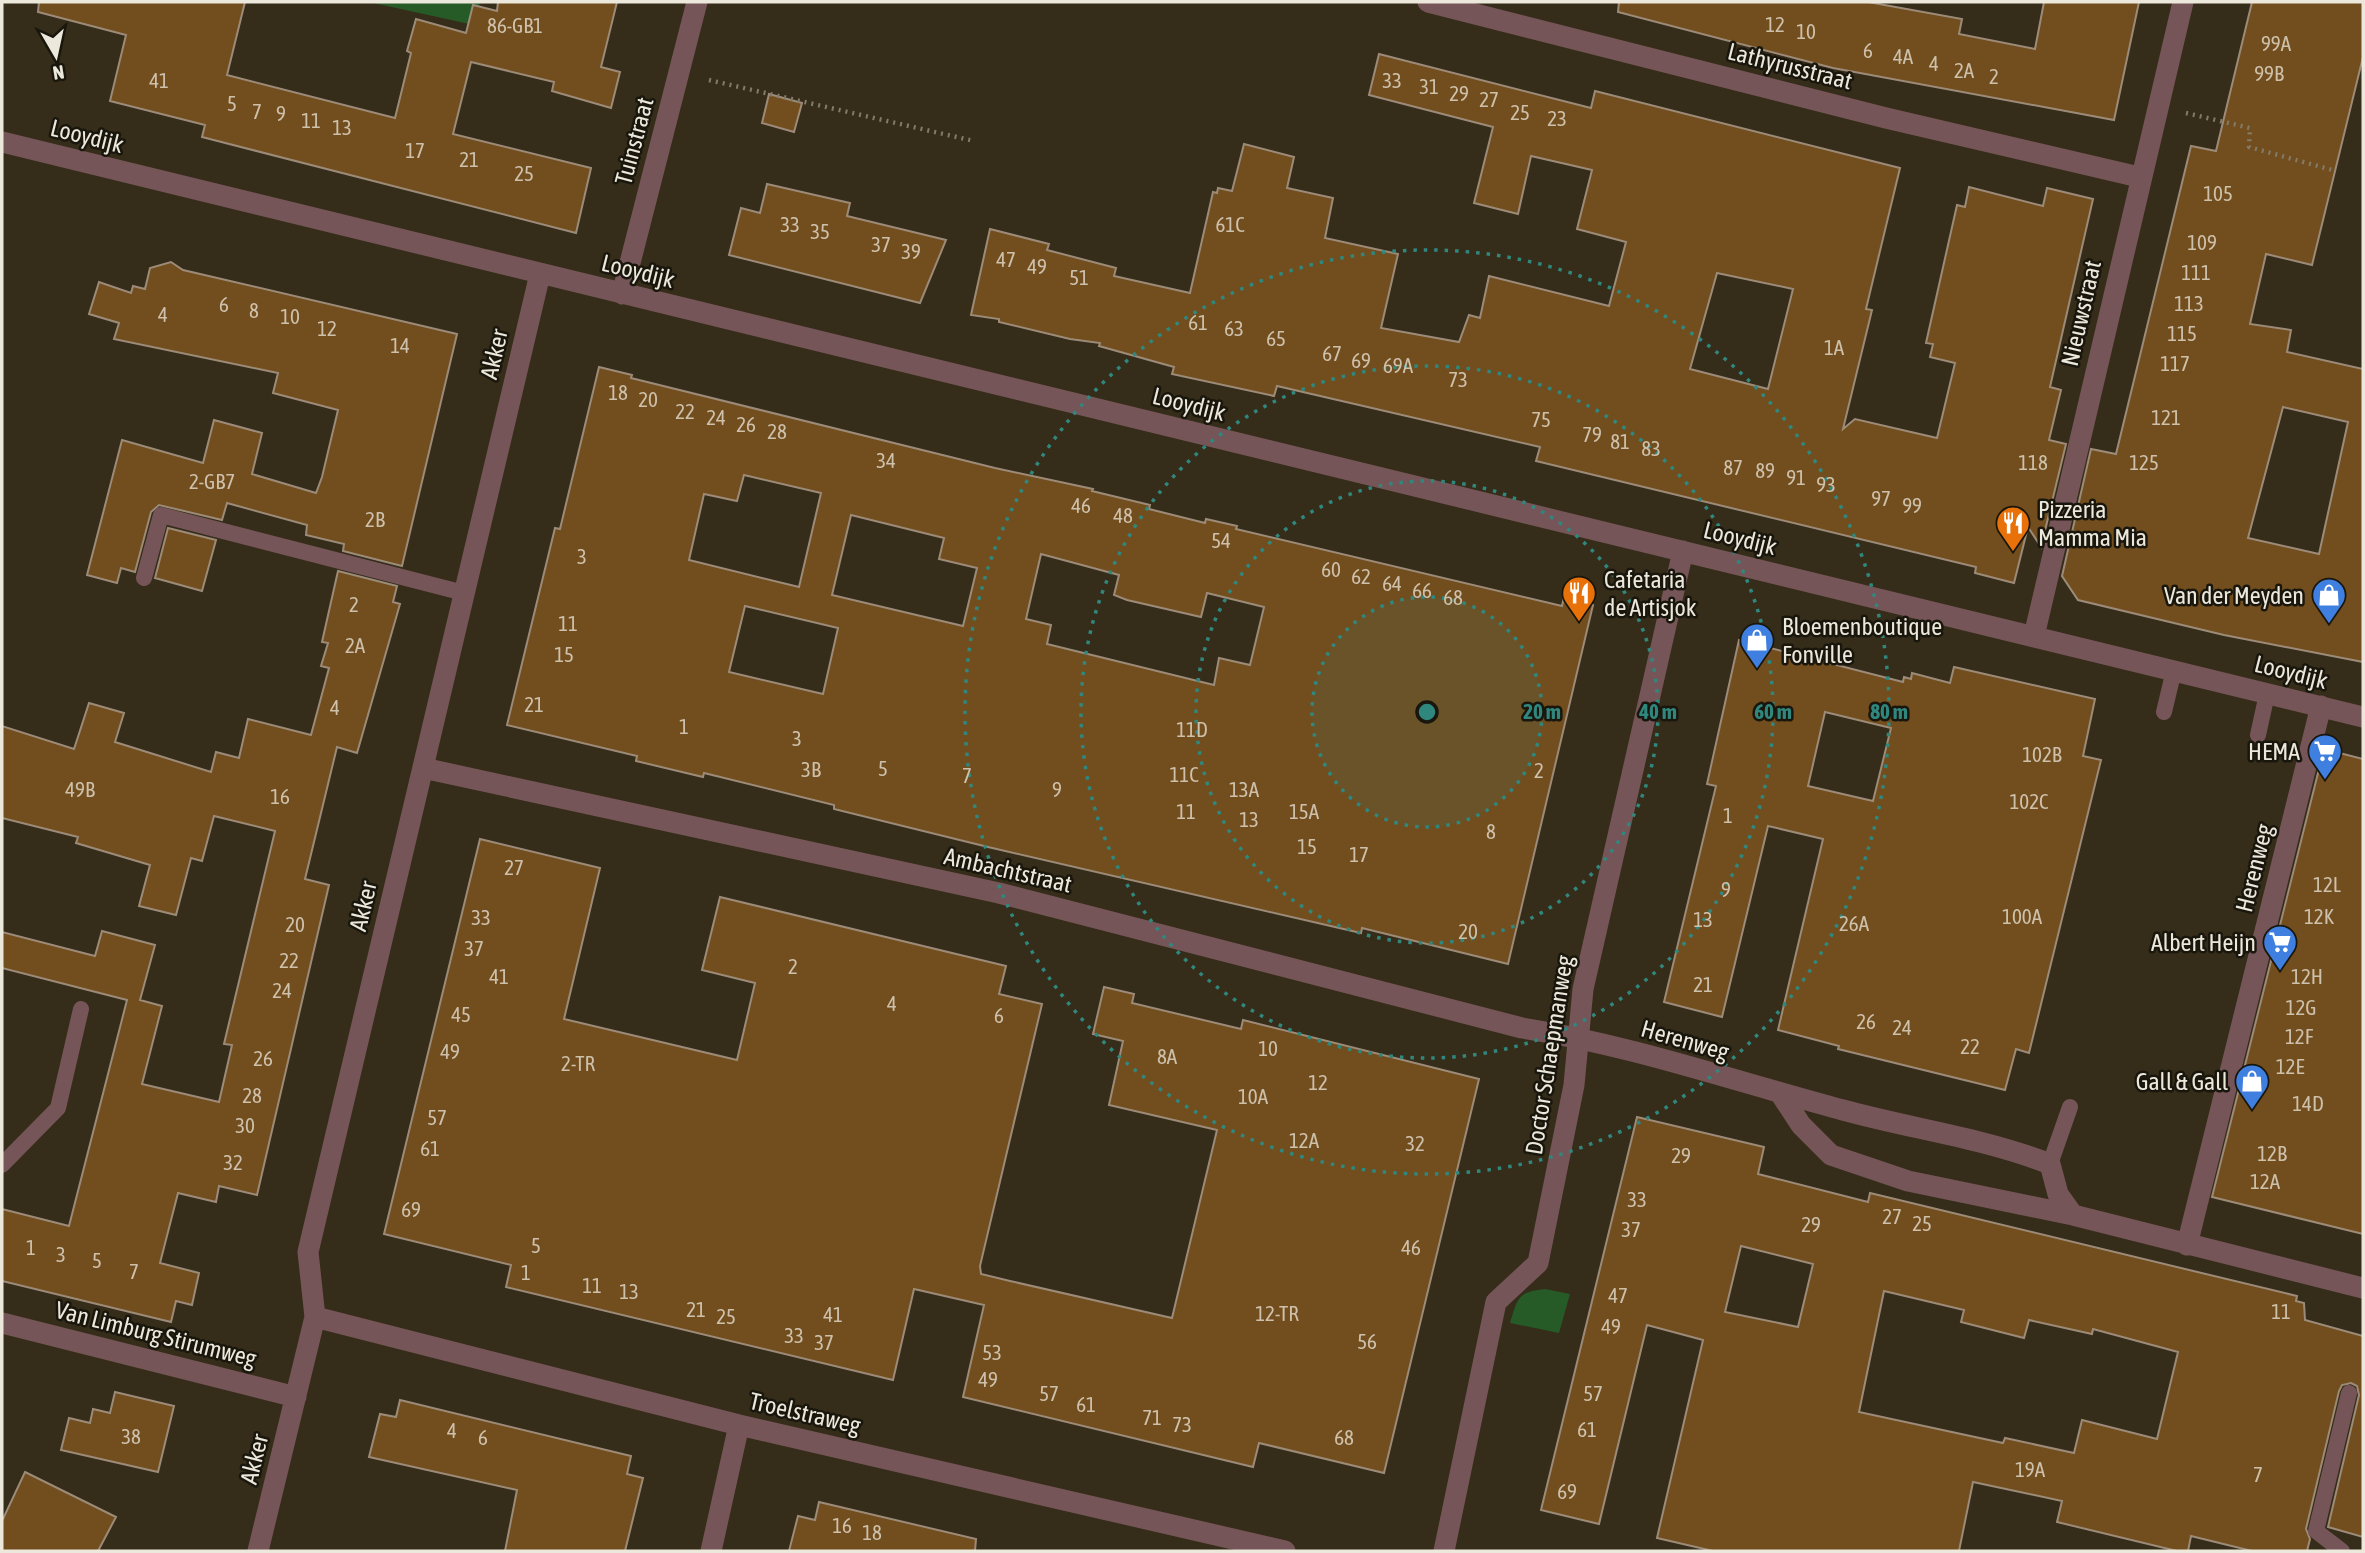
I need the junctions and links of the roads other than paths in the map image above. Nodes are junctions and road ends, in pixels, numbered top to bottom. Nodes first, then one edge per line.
1 (697, 2) edge
2 (1428, 2) edge
3 (2183, 2) edge
4 (2, 142) edge
5 (2139, 177) junction
6 (540, 274) junction
7 (622, 294) junction
8 (1683, 551) junction
9 (144, 578) dead end
10 (464, 593) junction
11 (2034, 636) junction
12 (2174, 670) junction
13 (2267, 694) junction
14 (2321, 706) junction
15 (2164, 712) dead end
16 (2363, 717) edge
17 (2258, 735) dead end
18 (423, 768) junction
19 (80, 1009) dead end
20 (1577, 1036) junction
21 (1780, 1093) junction
22 (2070, 1107) dead end
23 (2050, 1164) junction
24 (2, 1166) edge
25 (2073, 1215) junction
26 (2188, 1245) junction
27 (2363, 1288) edge
28 (316, 1317) junction
29 (2, 1323) edge
30 (2349, 1393) dead end
31 (296, 1396) junction
32 (739, 1425) junction
33 (258, 1551) edge
34 (711, 1551) edge
35 (1285, 1551) edge
36 (1444, 1551) edge
37 (2342, 1551) edge

1 - 7 street, Tuinstraat
2 - 5 street, Lathyrusstraat
3 - 5 street, Nieuwstraat
4 - 6 street, Looydijk
5 - 11 street, Nieuwstraat
6 - 7 street, Looydijk
6 - 10 street, Akker
7 - 8 street, Looydijk
8 - 11 street, Looydijk
8 - 20 street, Doctor Schaepmanweg
9 - 10 lane
10 - 18 street, Akker
11 - 12 street, Looydijk
12 - 13 street, Looydijk
12 - 15 lane
13 - 14 street, Looydijk
13 - 17 lane
14 - 16 street, Looydijk
14 - 26 street, Herenweg
18 - 20 street, Ambachtstraat
18 - 28 street, Akker
19 - 24 lane
20 - 21 street, Herenweg
20 - 36 street, Doctor Schaepmanweg
21 - 23 street, Herenweg
21 - 25 street
22 - 23 lane
23 - 25 street
25 - 26 street
26 - 27 street
28 - 31 street, Akker
28 - 32 street, Troelstraweg
29 - 31 street, Van Limburg Stirumweg
30 - 37 lane
31 - 33 street, Akker
32 - 34 street
32 - 35 street, Troelstraweg

